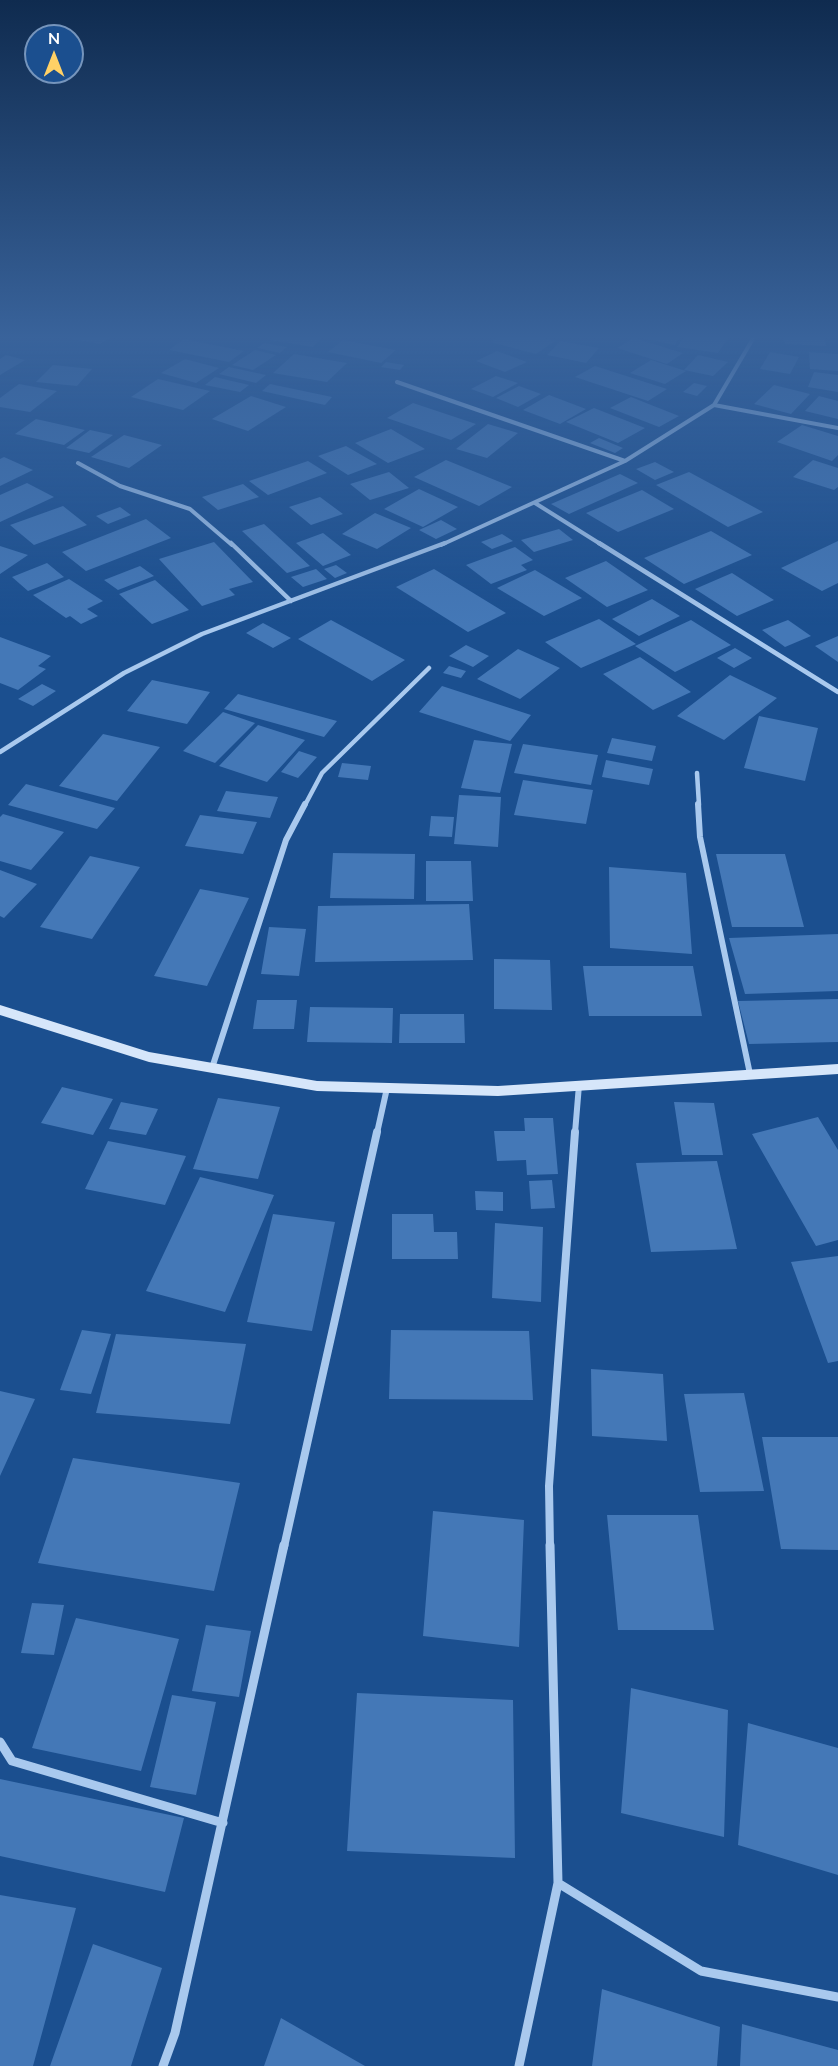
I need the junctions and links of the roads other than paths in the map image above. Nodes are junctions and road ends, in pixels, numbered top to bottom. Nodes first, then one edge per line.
1 (546, 433) edge
2 (669, 433) edge
3 (625, 461) junction
4 (78, 464) dead end
5 (536, 503) junction
6 (291, 602) junction
7 (429, 668) dead end
8 (838, 692) edge
9 (0, 752) edge
10 (697, 773) dead end
11 (0, 1010) edge
12 (212, 1068) junction
13 (838, 1069) edge
14 (750, 1074) junction
15 (579, 1085) junction
16 (387, 1088) junction
17 (0, 1742) edge
18 (223, 1823) junction
19 (558, 1883) junction
20 (838, 1998) edge
21 (163, 2066) edge
22 (519, 2066) edge

1 - 3 street
2 - 3 street
3 - 5 street
4 - 6 street
5 - 6 street
5 - 8 street
6 - 9 street
7 - 12 street
10 - 14 street
11 - 12 street
12 - 16 street
13 - 14 street
14 - 15 street
15 - 16 street
15 - 19 street
16 - 18 street
17 - 18 street
18 - 21 street
19 - 20 street
19 - 22 street

